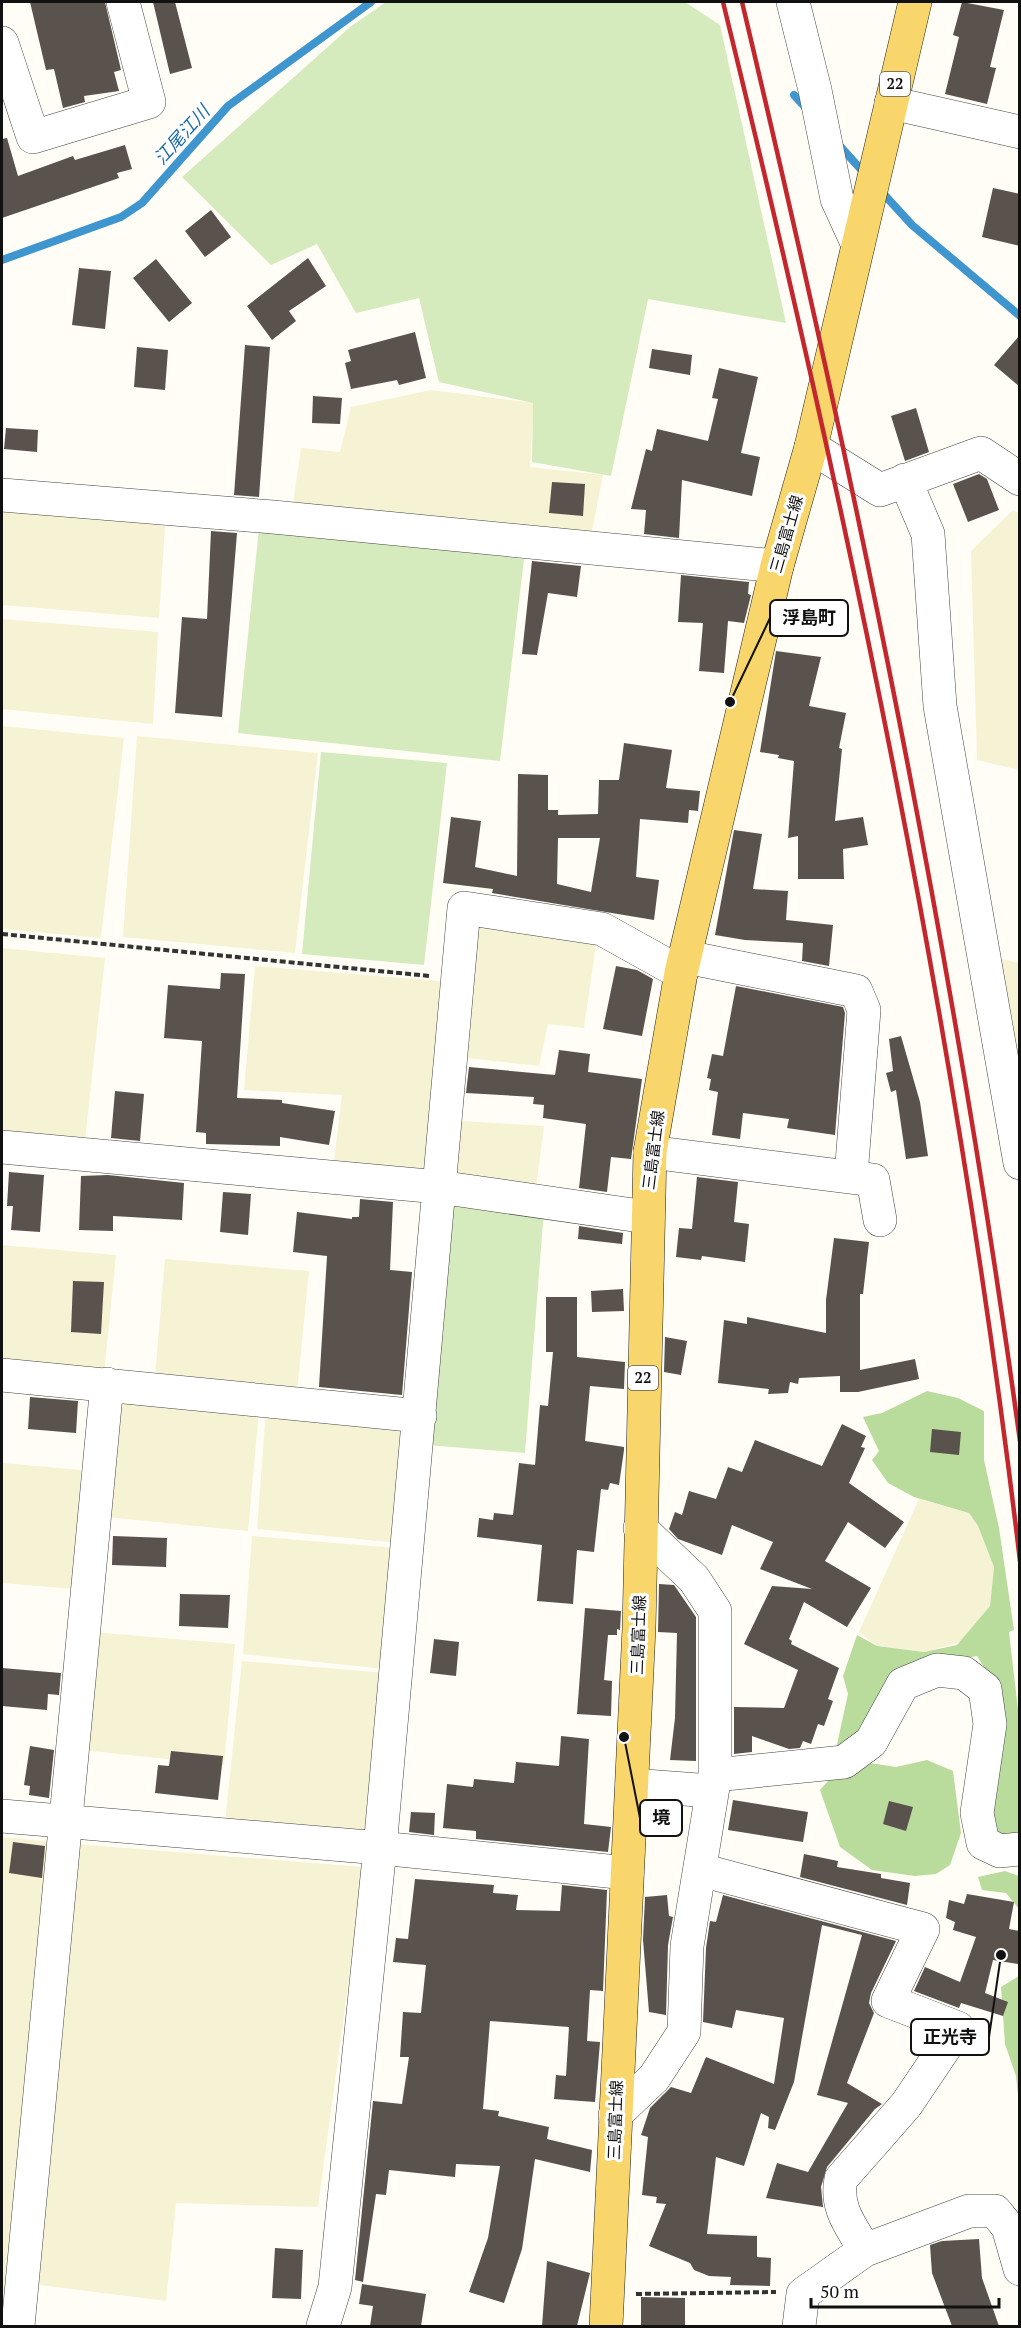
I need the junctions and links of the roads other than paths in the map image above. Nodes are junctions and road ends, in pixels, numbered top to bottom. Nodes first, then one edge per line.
1 (123, 2) edge
2 (793, 2) edge
3 (915, 2) edge
4 (2, 43) edge
5 (891, 103) junction
6 (1020, 132) edge
7 (858, 245) junction
8 (811, 447) junction
9 (1020, 479) edge
10 (905, 480) junction
11 (2, 495) edge
12 (777, 566) junction
13 (683, 965) junction
14 (2, 1148) edge
15 (650, 1152) junction
16 (1020, 1163) edge
17 (851, 1176) junction
18 (439, 1187) junction
19 (647, 1217) junction
20 (880, 1220) dead end
21 (2, 1375) edge
22 (107, 1384) junction
23 (420, 1416) junction
24 (640, 1528) junction
25 (713, 1783) junction
26 (632, 1785) junction
27 (2, 1816) edge
28 (67, 1822) junction
29 (380, 1848) junction
30 (1010, 1850) edge
31 (701, 1870) junction
32 (627, 1873) junction
33 (615, 2115) junction
34 (865, 2250) junction
35 (1020, 2269) edge
36 (18, 2326) edge
37 (323, 2326) edge
38 (606, 2326) edge
39 (799, 2326) edge

1 - 4 street
2 - 7 street
3 - 5 main road, 三島富士線 / 22
5 - 6 street
5 - 7 main road, 三島富士線 / 22
7 - 8 main road, 三島富士線 / 22
8 - 10 street
8 - 12 main road, 三島富士線 / 22
9 - 10 street
10 - 16 street
11 - 12 street
12 - 13 main road, 三島富士線 / 22
13 - 15 main road, 三島富士線 / 22
13 - 17 street
13 - 18 street
14 - 18 street
15 - 17 street
15 - 19 main road, 三島富士線 / 22
17 - 20 street
18 - 19 street
18 - 23 street
19 - 24 main road, 三島富士線 / 22
21 - 22 street
22 - 23 street
22 - 28 street
23 - 29 street
24 - 25 street
24 - 26 main road, 三島富士線 / 22
25 - 26 street
25 - 30 street
25 - 31 street
26 - 32 main road, 三島富士線 / 22
27 - 28 street
28 - 29 street
28 - 36 street
29 - 32 street
29 - 37 street
31 - 33 street
31 - 34 street
32 - 33 main road, 三島富士線 / 22
33 - 38 main road, 三島富士線 / 22
34 - 35 street
34 - 39 street

